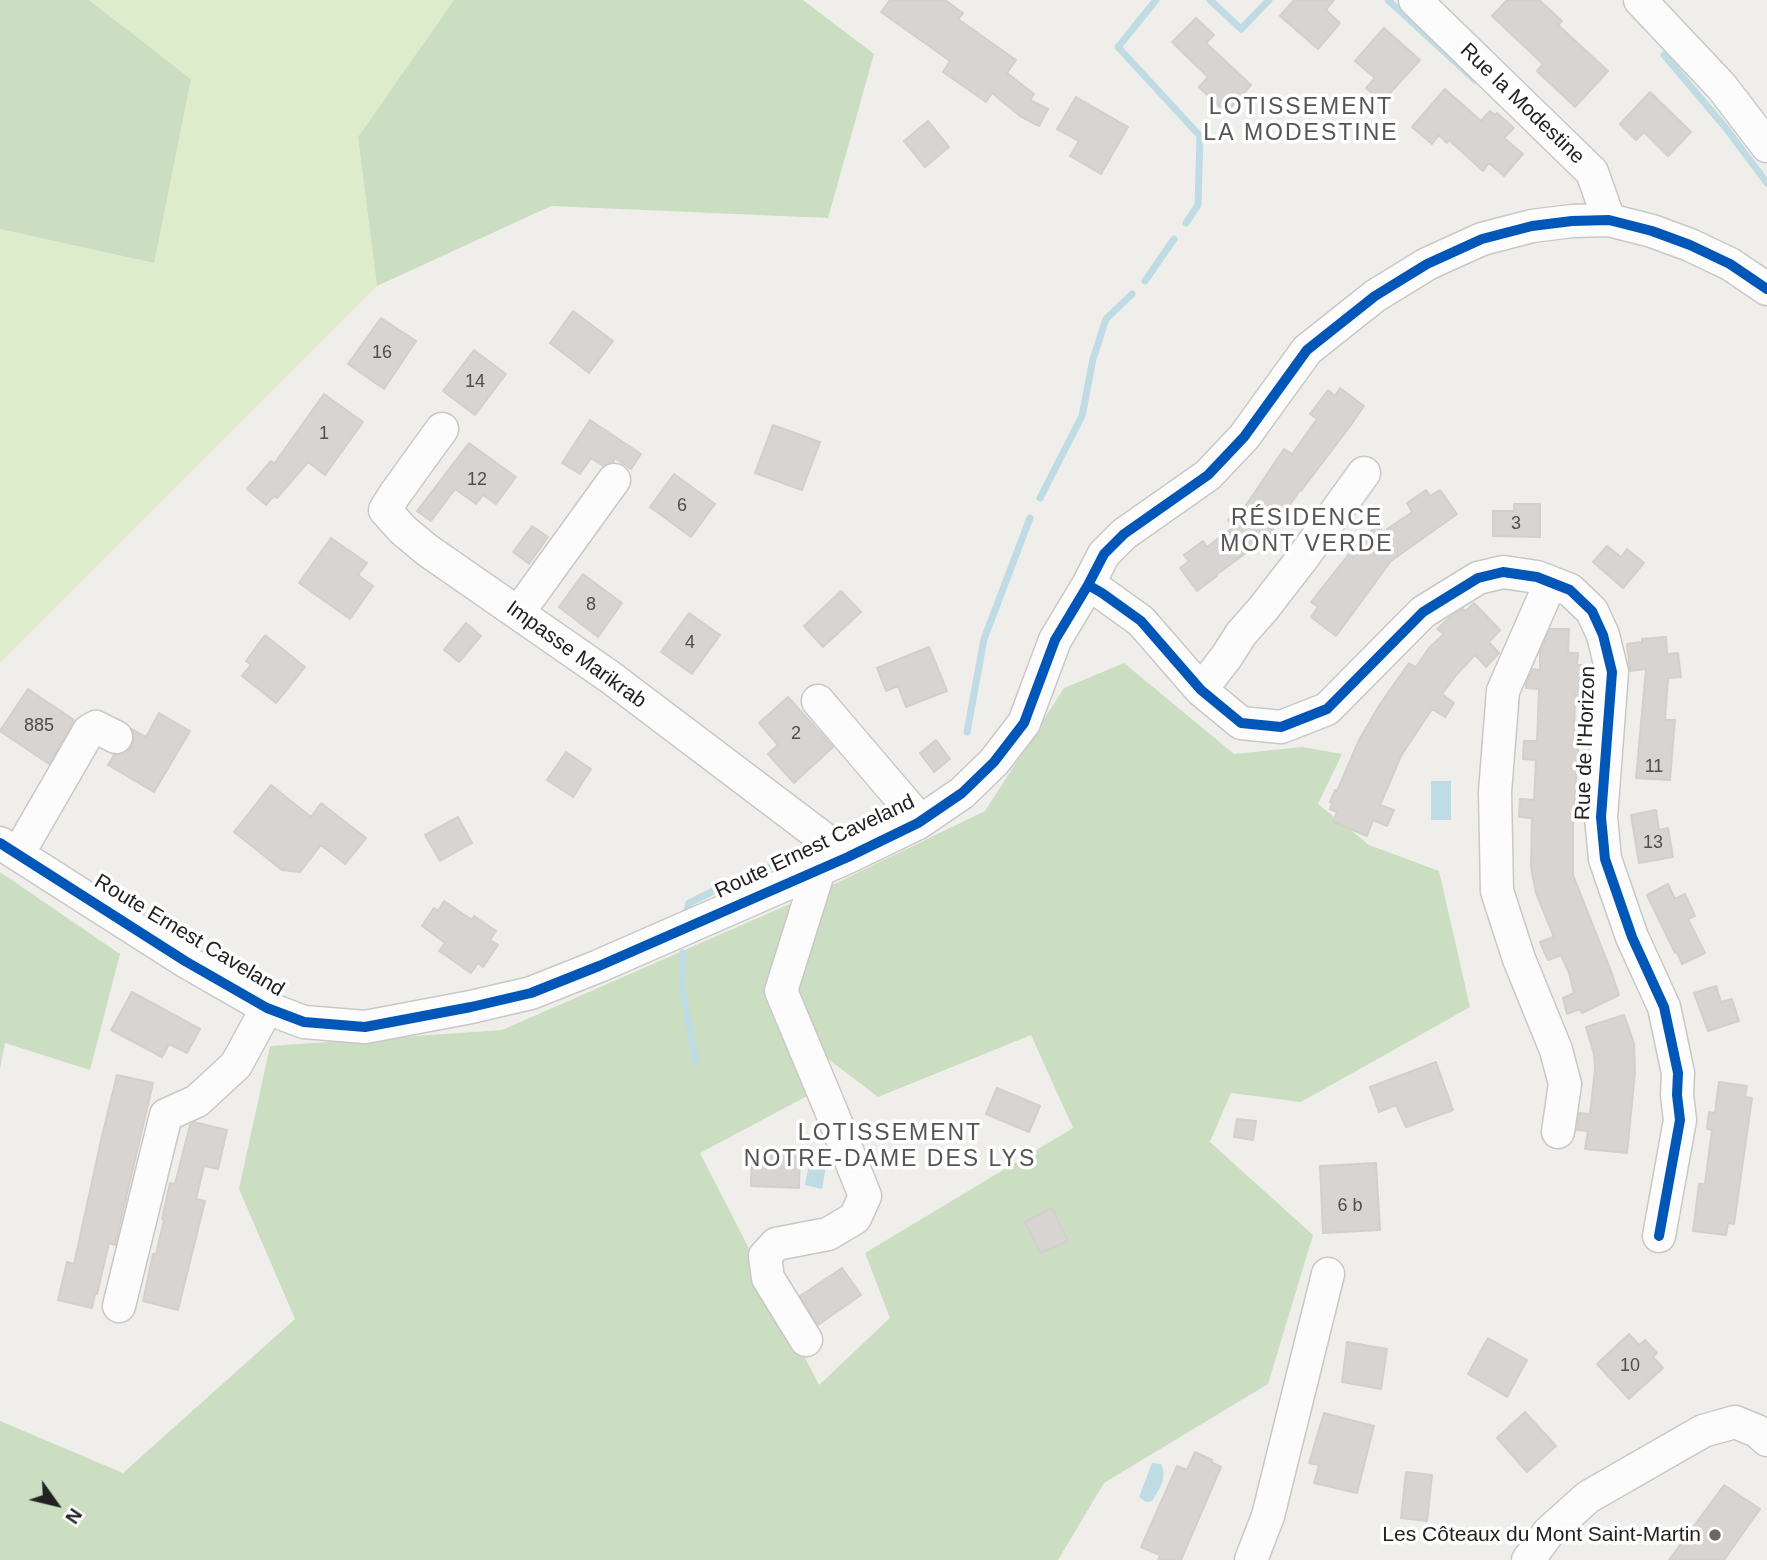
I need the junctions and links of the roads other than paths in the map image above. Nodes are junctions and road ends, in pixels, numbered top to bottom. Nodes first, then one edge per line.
1 (1415, 0) edge
2 (1640, 0) edge
3 (1767, 146) edge
4 (1609, 220) junction
5 (1767, 289) edge
6 (442, 429) dead end
7 (1364, 473) dead end
8 (614, 480) dead end
9 (1549, 582) junction
10 (1088, 585) junction
11 (518, 613) junction
12 (1201, 690) junction
13 (818, 701) dead end
14 (116, 737) dead end
15 (918, 823) junction
16 (9, 848) edge
17 (848, 857) junction
18 (819, 870) junction
19 (267, 1008) junction
20 (1558, 1132) dead end
21 (1660, 1236) dead end
22 (1328, 1275) dead end
23 (119, 1306) dead end
24 (806, 1340) dead end
25 (1767, 1440) edge
26 (1251, 1560) edge
27 (1528, 1560) edge

1 - 4 street, Rue la Modestine
2 - 3 street
4 - 5 street, Route Ernest Caveland
4 - 10 street, Route Ernest Caveland
6 - 11 street, Impasse Marikrab
7 - 12 street
8 - 11 street
9 - 12 street, Rue de l'Horizon
9 - 20 street
9 - 21 street, Rue de l'Horizon
10 - 12 street, Rue de l'Horizon
10 - 15 street, Route Ernest Caveland
11 - 17 street, Impasse Marikrab
13 - 15 street
14 - 16 street
15 - 17 street, Route Ernest Caveland
16 - 19 street, Route Ernest Caveland
17 - 18 street, Route Ernest Caveland
18 - 19 street, Route Ernest Caveland
18 - 24 street
19 - 23 street
22 - 26 street
25 - 27 street

